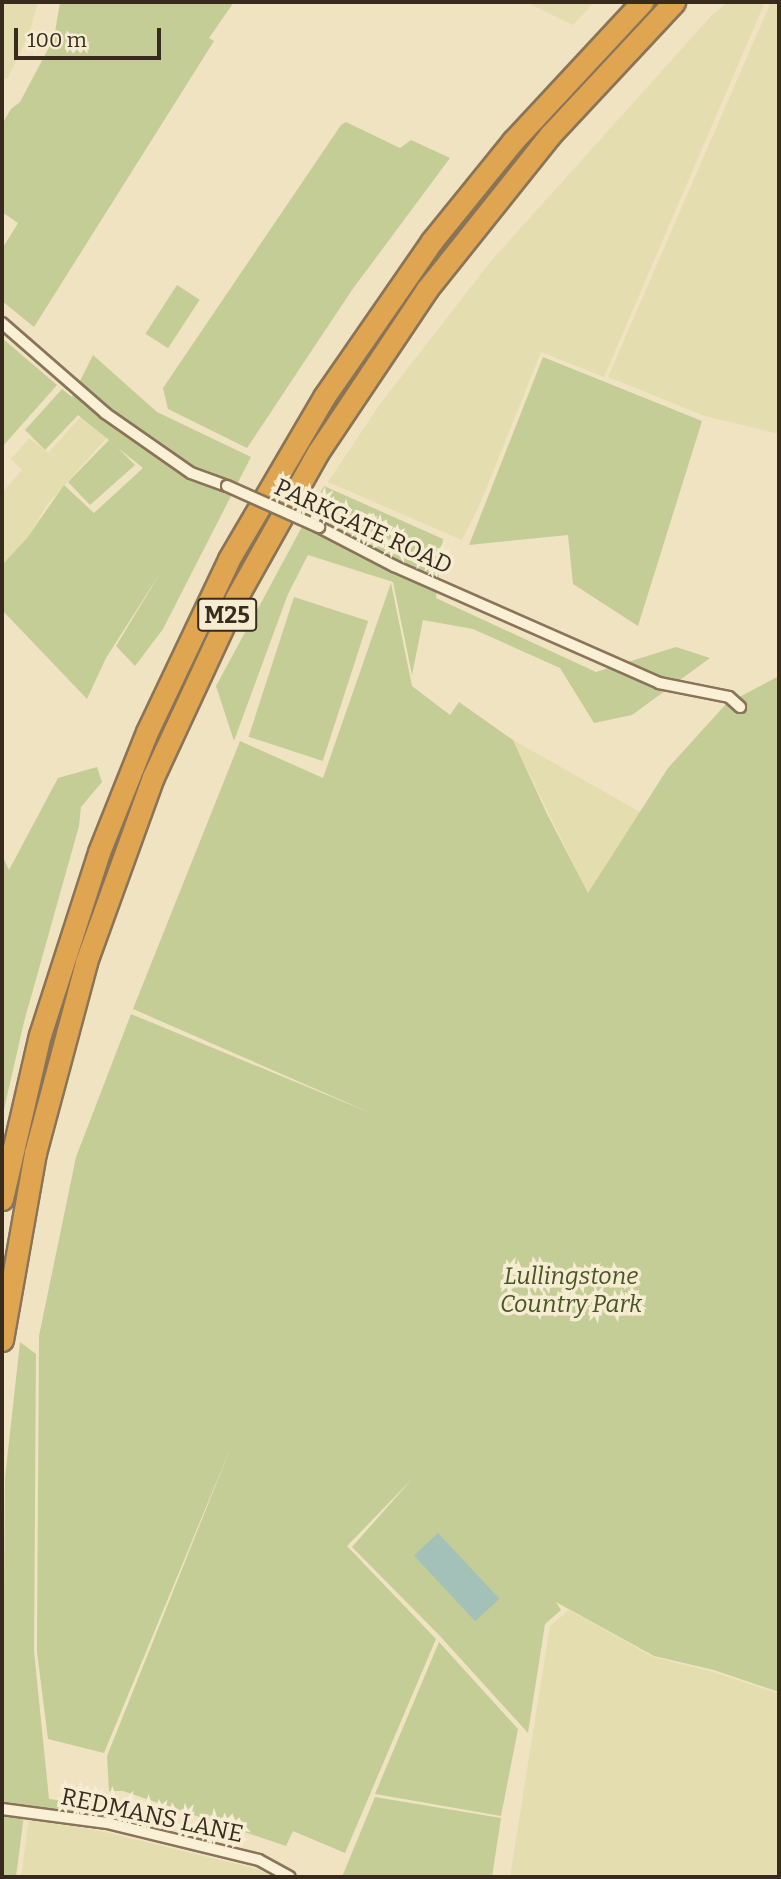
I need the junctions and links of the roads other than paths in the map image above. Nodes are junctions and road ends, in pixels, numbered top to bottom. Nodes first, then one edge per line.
1 (642, 2) edge
2 (674, 2) edge
3 (2, 323) edge
4 (740, 707) dead end
5 (2, 1199) edge
6 (2, 1340) edge
7 (2, 1809) edge
8 (290, 1877) edge

1 - 5 highway, M25
2 - 6 highway, M25
3 - 4 street, PARKGATE ROAD, bridge
7 - 8 street, REDMANS LANE

